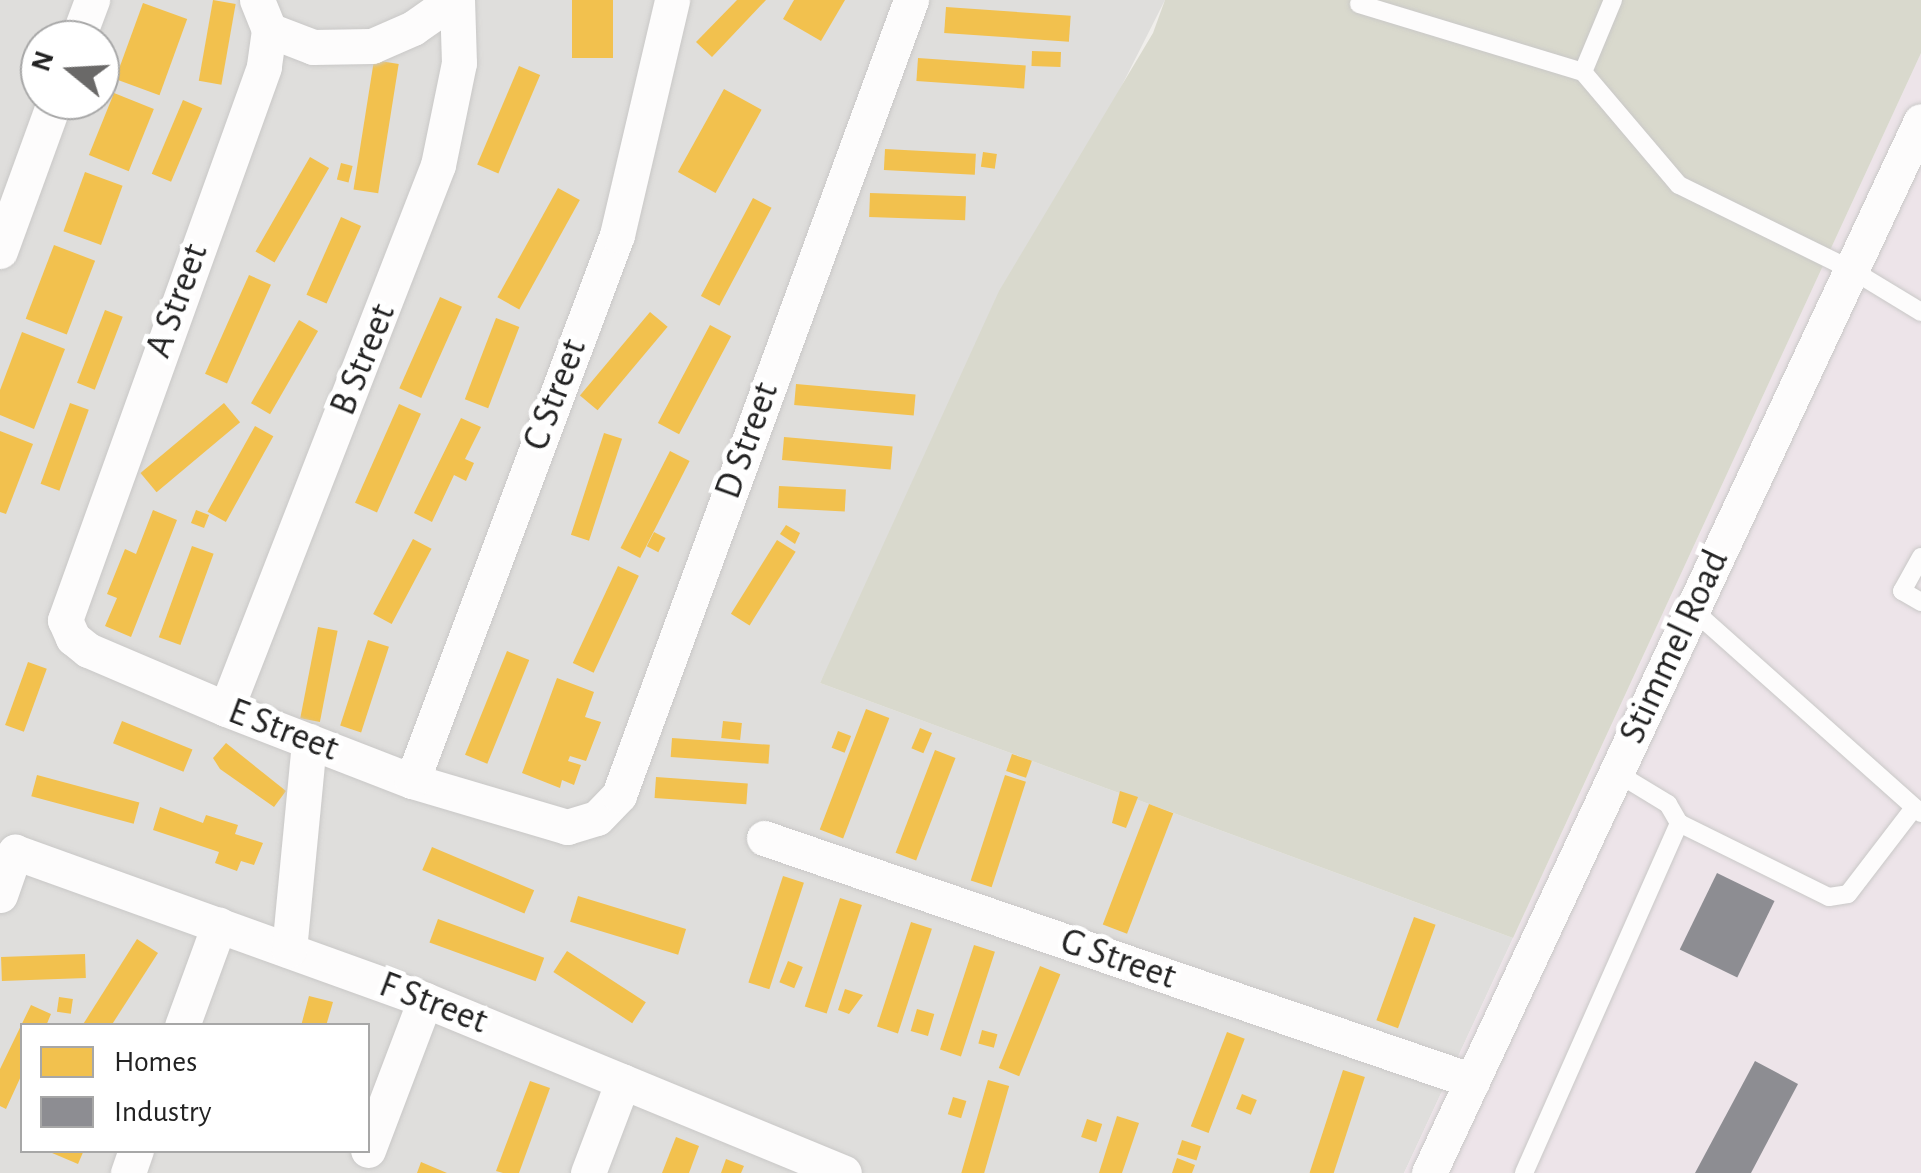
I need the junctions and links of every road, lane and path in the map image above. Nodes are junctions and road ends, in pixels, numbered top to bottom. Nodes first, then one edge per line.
1 (455, 0) edge
2 (672, 0) edge
3 (912, 0) edge
4 (1613, 0) edge
5 (1359, 4) dead end
6 (263, 15) edge
7 (1583, 72) junction
8 (48, 120) edge
9 (1921, 121) edge
10 (0, 251) edge
11 (1852, 270) junction
12 (1921, 312) edge
13 (1921, 557) edge
14 (68, 600) joint
15 (1921, 602) edge
16 (1693, 610) junction
17 (226, 709) junction
18 (309, 741) junction
19 (1616, 773) junction
20 (412, 781) junction
21 (1918, 810) edge
22 (537, 822) joint
23 (1679, 822) junction
24 (764, 838) dead end
25 (0, 896) edge
26 (219, 925) junction
27 (289, 950) junction
28 (425, 1000) junction
29 (183, 1023) edge
30 (623, 1081) junction
31 (1473, 1081) junction
32 (370, 1142) edge
33 (821, 1168) edge
34 (588, 1173) edge
35 (1429, 1173) edge
36 (1524, 1173) edge

1 - 6 street
1 - 17 street, B Street
2 - 20 street, C Street
3 - 22 street, D Street
4 - 7 lane
5 - 7 lane
6 - 14 street, A Street
7 - 11 lane
8 - 10 street
9 - 11 street, Stimmel Road
11 - 12 lane
11 - 16 street, Stimmel Road
13 - 15 lane
14 - 17 street, E Street
16 - 19 street, Stimmel Road
16 - 21 lane
17 - 18 street, E Street
18 - 20 street, E Street
18 - 27 street
19 - 23 lane
19 - 31 street, Stimmel Road
20 - 22 street, E Street
21 - 23 lane
23 - 36 lane
24 - 31 street, G Street
25 - 26 street, F Street
26 - 27 street, F Street
26 - 29 street
27 - 28 street, F Street
28 - 30 street, F Street
28 - 32 street
30 - 33 street, F Street
30 - 34 street
31 - 35 street, Stimmel Road

